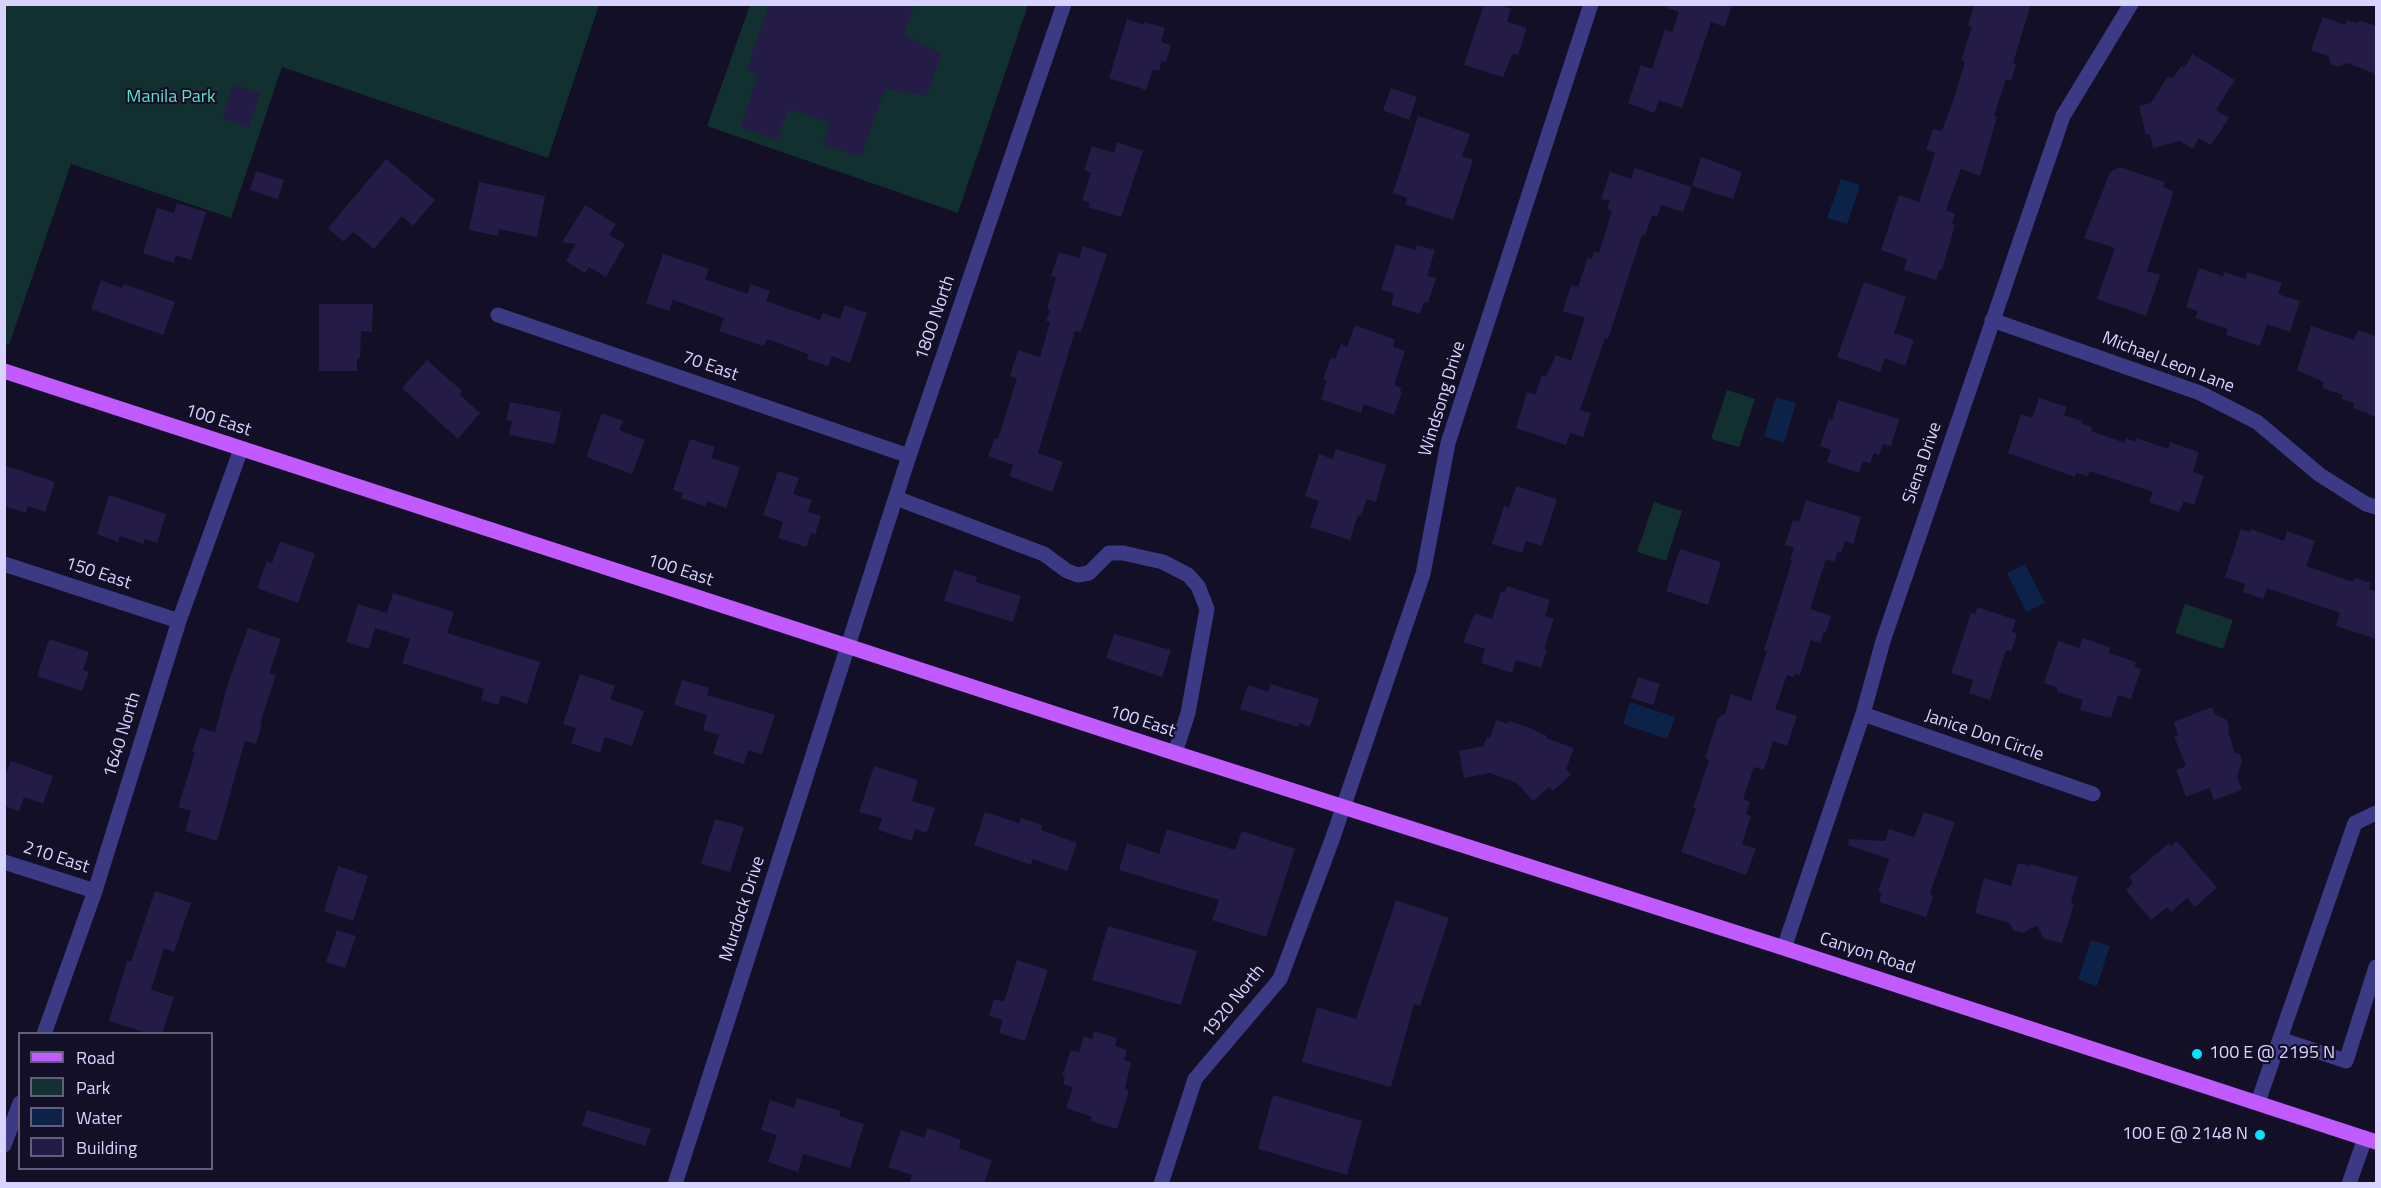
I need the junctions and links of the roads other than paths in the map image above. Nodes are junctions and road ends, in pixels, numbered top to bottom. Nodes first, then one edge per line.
1 (1064, 4) edge
2 (1591, 4) edge
3 (2131, 4) edge
4 (498, 315) dead end
5 (1992, 320) junction
6 (4, 371) edge
7 (241, 449) junction
8 (909, 456) junction
9 (896, 498) junction
10 (2376, 507) edge
11 (4, 564) edge
12 (179, 621) junction
13 (848, 646) junction
14 (1863, 714) junction
15 (1174, 753) junction
16 (2093, 794) dead end
17 (1344, 807) junction
18 (2376, 813) edge
19 (4, 862) edge
20 (94, 891) junction
21 (1784, 948) junction
22 (2376, 967) edge
23 (45, 1032) edge
24 (2280, 1039) junction
25 (2258, 1102) junction
26 (18, 1108) edge
27 (2371, 1140) edge
28 (4, 1145) edge
29 (675, 1184) edge
30 (1161, 1184) edge
31 (2349, 1184) edge

1 - 8 street, 1800 North
2 - 17 street, Windsong Drive
3 - 5 street, Siena Drive
4 - 8 street, 70 East
5 - 10 street, Michael Leon Lane
5 - 14 street, Siena Drive
6 - 7 main road, 100 East
7 - 12 street, 1640 North
7 - 13 main road, 100 East
8 - 9 street, 1800 North
9 - 13 street, 1800 North
9 - 15 street
11 - 12 street, 150 East
12 - 20 street, 1640 North
13 - 15 main road, 100 East
13 - 29 street, Murdock Drive
14 - 16 street, Janice Don Circle
14 - 21 street, Siena Drive
15 - 17 main road, 100 East
17 - 21 main road, Canyon Road
17 - 30 street, 1920 North
18 - 24 street
19 - 20 street, 210 East
20 - 23 street, 1640 North
21 - 25 main road, Canyon Road
22 - 24 street
24 - 25 street
25 - 27 main road, Canyon Road
26 - 28 street
27 - 31 street

